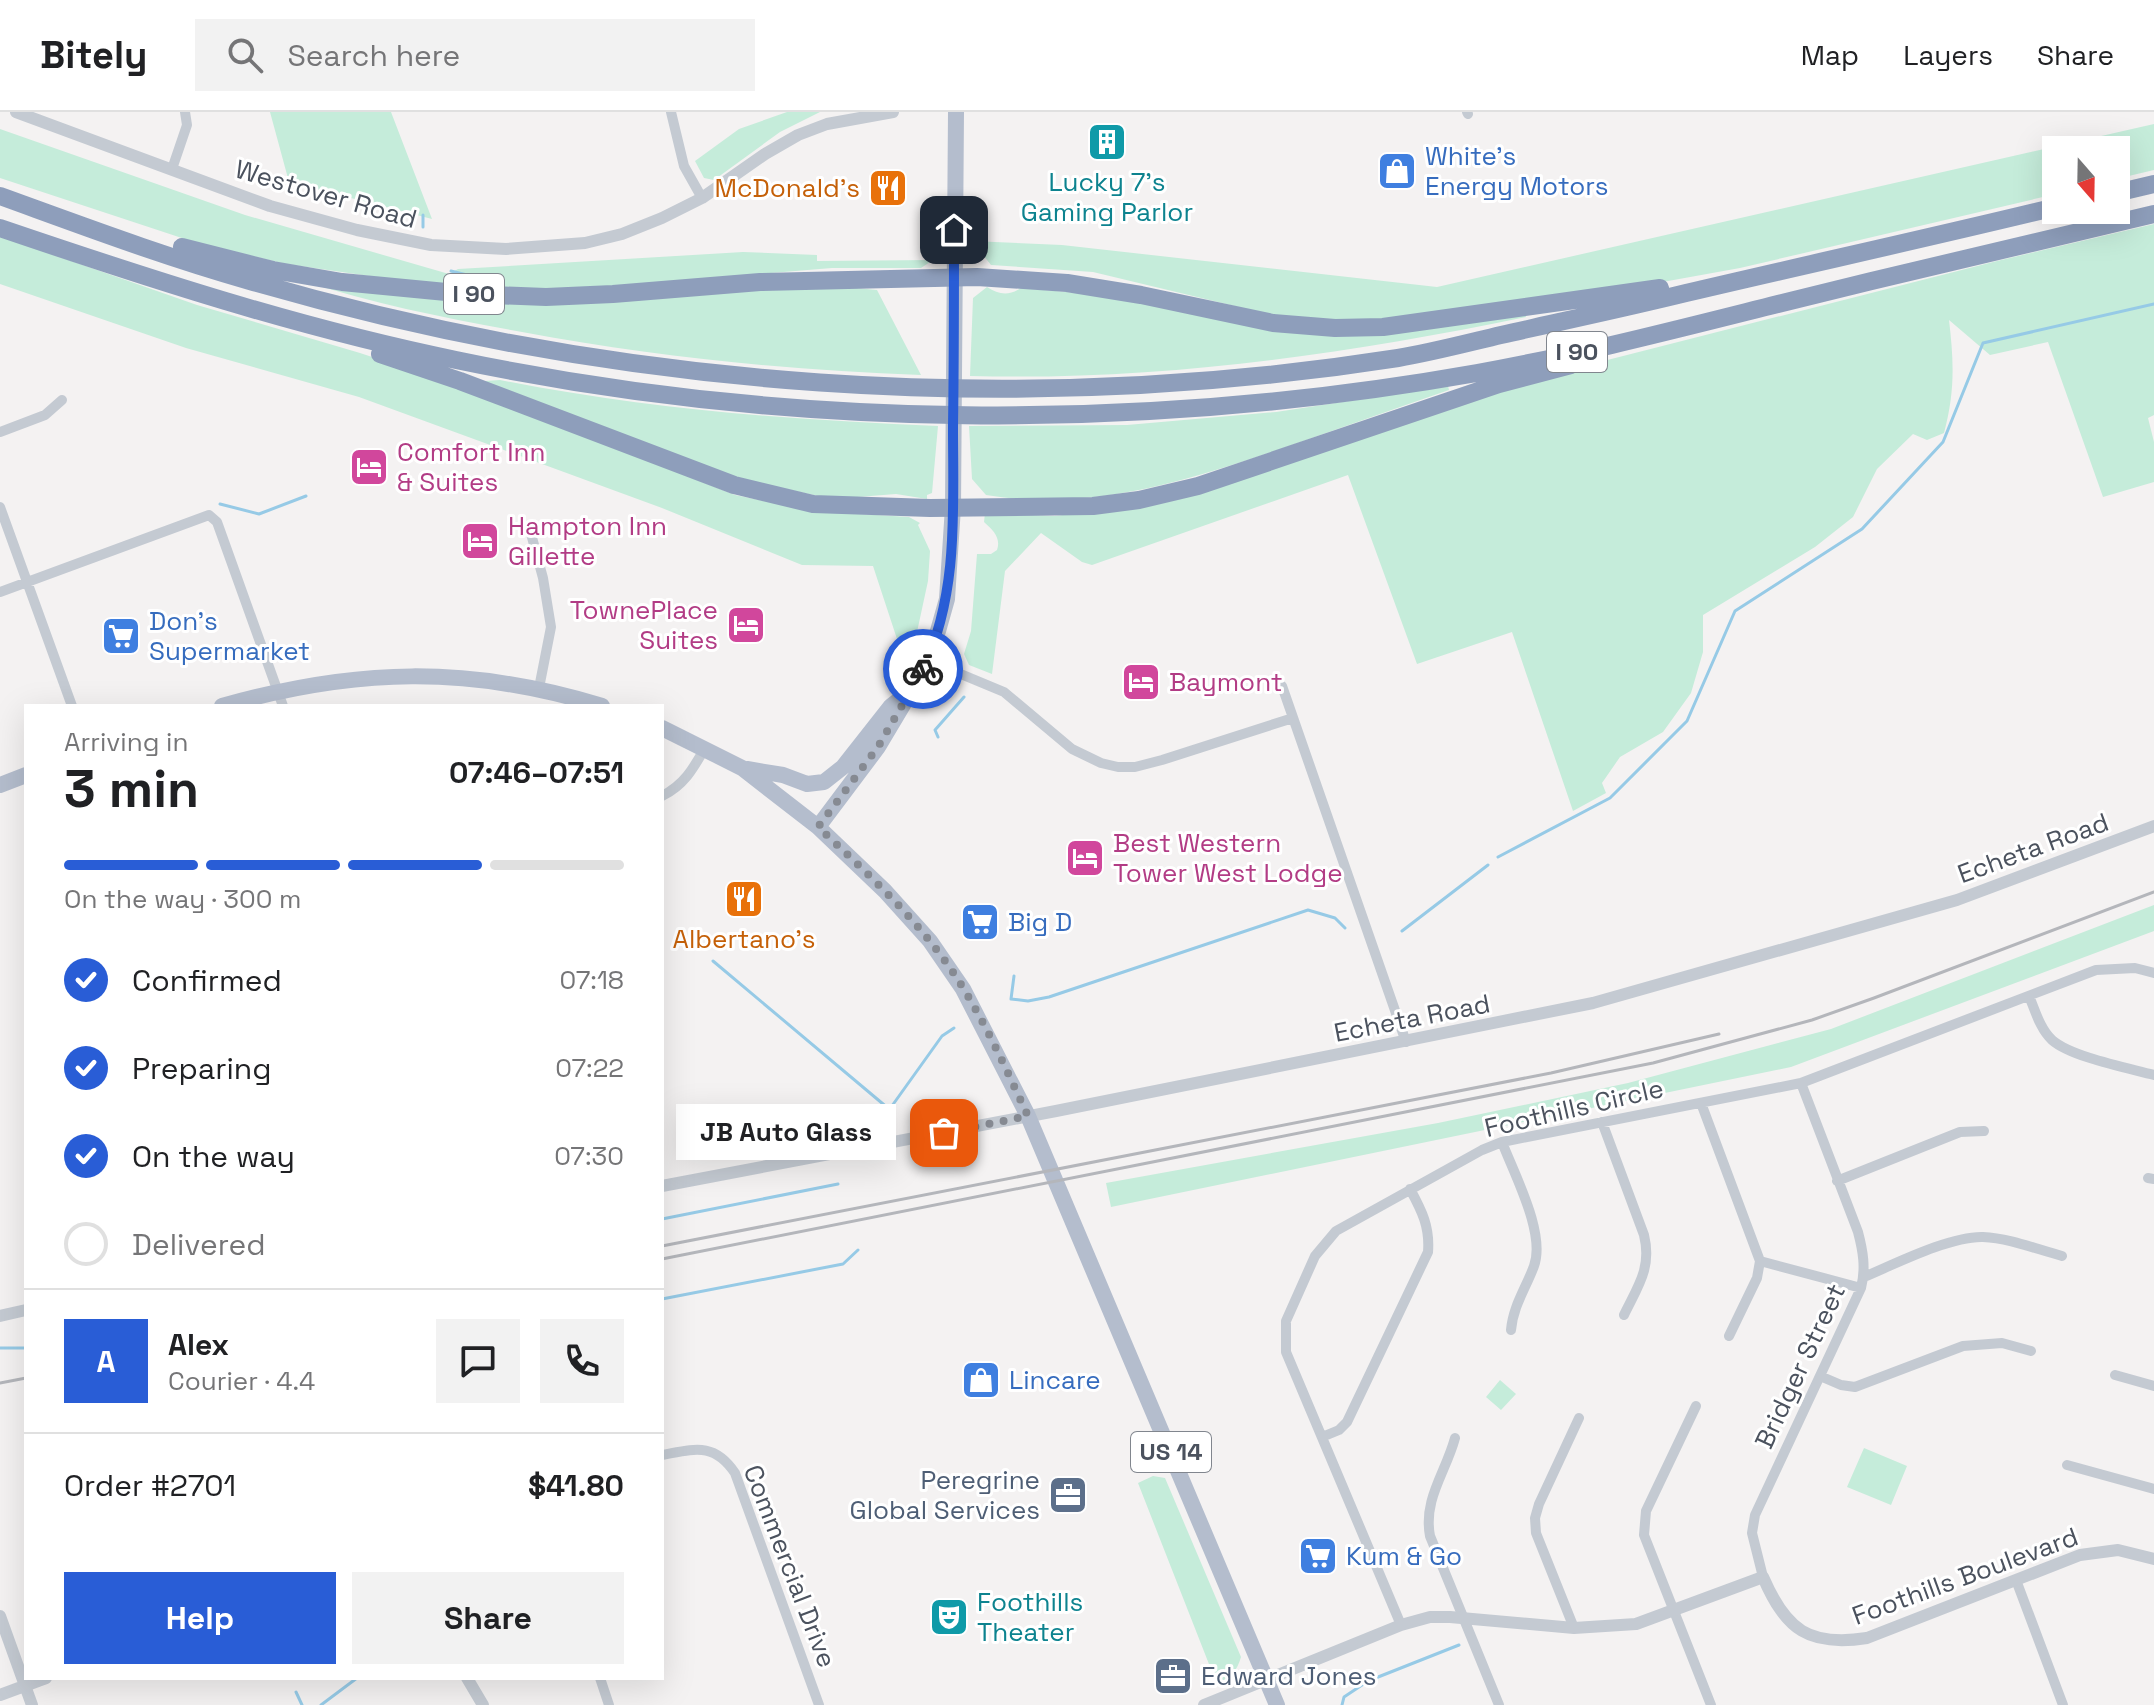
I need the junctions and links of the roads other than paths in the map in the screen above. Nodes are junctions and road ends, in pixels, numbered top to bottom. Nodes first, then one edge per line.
1 (16, 112) edge
2 (185, 112) edge
3 (671, 112) edge
4 (893, 112) edge
5 (956, 112) edge
6 (172, 169) junction
7 (2154, 184) edge
8 (2130, 190) edge
9 (2, 197) edge
10 (702, 198) junction
11 (2042, 210) edge
12 (2154, 214) edge
13 (0, 228) edge
14 (1993, 251) junction
15 (1778, 271) junction
16 (954, 278) junction
17 (229, 304) junction
18 (62, 400) dead end
19 (0, 432) edge
20 (0, 507) edge
21 (953, 507) junction
22 (530, 530) dead end
23 (26, 582) junction
24 (0, 592) edge
25 (927, 660) junction
26 (1282, 686) dead end
27 (539, 688) junction
28 (912, 690) junction
29 (281, 698) edge
30 (71, 704) edge
31 (237, 704) edge
32 (595, 704) edge
33 (1293, 718) junction
34 (664, 729) edge
35 (705, 748) junction
36 (742, 768) junction
37 (24, 776) edge
38 (0, 785) edge
39 (664, 795) edge
40 (2154, 826) edge
41 (818, 827) junction
42 (2154, 973) edge
43 (2029, 996) junction
44 (1406, 1042) junction
45 (2154, 1075) edge
46 (1801, 1083) junction
47 (1701, 1103) junction
48 (1028, 1116) junction
49 (1602, 1122) junction
50 (1984, 1131) dead end
51 (1502, 1142) junction
52 (1837, 1181) junction
53 (664, 1186) edge
54 (1410, 1189) junction
55 (2062, 1256) dead end
56 (1760, 1261) junction
57 (1862, 1282) junction
58 (24, 1310) edge
59 (1624, 1315) dead end
60 (0, 1316) edge
61 (1511, 1330) dead end
62 (1729, 1336) dead end
63 (2031, 1351) dead end
64 (2115, 1375) dead end
65 (1820, 1376) junction
66 (2154, 1386) edge
67 (1696, 1406) dead end
68 (1579, 1418) dead end
69 (1322, 1437) junction
70 (1455, 1438) dead end
71 (664, 1455) edge
72 (2067, 1465) dead end
73 (2154, 1489) edge
74 (2154, 1559) edge
75 (1763, 1577) junction
76 (2016, 1580) junction
77 (1674, 1612) junction
78 (0, 1616) edge
79 (1465, 1618) junction
80 (1401, 1625) junction
81 (1574, 1628) junction
82 (41, 1680) edge
83 (468, 1680) edge
84 (601, 1680) edge
85 (1267, 1681) junction
86 (25, 1686) junction
87 (0, 1695) edge
88 (32, 1705) edge
89 (483, 1705) edge
90 (609, 1705) edge
91 (819, 1705) edge
92 (1204, 1705) edge
93 (1277, 1705) edge
94 (1499, 1705) edge
95 (1711, 1705) edge
96 (2063, 1705) edge

1 - 6 street, Westover Road
2 - 6 street
3 - 10 street
4 - 10 street, Westover Road
5 - 16 main road
6 - 10 street, Westover Road
7 - 8 highway
9 - 15 highway, I 90
9 - 16 highway, I 90
11 - 15 highway, I 90
12 - 14 highway, I 90
13 - 17 highway, I 90
14 - 17 highway, I 90
14 - 21 highway, I 90
15 - 16 highway, I 90
16 - 21 main road
17 - 21 highway, I 90
18 - 19 street
20 - 23 street
21 - 25 main road
22 - 27 street
23 - 24 street
23 - 29 street
23 - 30 street
25 - 28 main road
25 - 33 street
26 - 33 street
27 - 29 main road
27 - 32 main road
28 - 36 main road
28 - 41 main road
29 - 31 main road
33 - 44 street
34 - 35 main road
35 - 36 main road
35 - 39 street
36 - 41 main road
37 - 38 main road
40 - 44 street, Echeta Road
41 - 48 main road, US 14
42 - 43 street, Foothills Circle
43 - 45 street
43 - 46 street, Foothills Circle
44 - 48 street, Echeta Road
46 - 47 street, Foothills Circle
46 - 52 street, Bridger Street
47 - 49 street, Foothills Circle
47 - 56 street
48 - 53 street, Echeta Road
48 - 85 main road, US 14
49 - 51 street, Foothills Circle
49 - 59 street
50 - 52 street
51 - 54 street, Foothills Circle
51 - 61 street
52 - 57 street, Bridger Street
54 - 69 street
54 - 69 street, Foothills Circle
55 - 57 street
56 - 57 street
56 - 62 street
57 - 65 street, Bridger Street
58 - 60 street
63 - 65 street
64 - 66 street
65 - 75 street, Bridger Street
67 - 77 street
68 - 81 street
69 - 80 street, Foothills Circle
70 - 79 street
71 - 91 street, Commercial Drive
72 - 73 street
74 - 76 street, Foothills Boulevard
75 - 76 street, Foothills Boulevard
75 - 77 street
76 - 96 street
77 - 81 street
77 - 95 street
78 - 86 street
79 - 80 street
79 - 81 street
79 - 94 street
80 - 85 street
82 - 86 street
83 - 89 street
84 - 90 street
85 - 92 street
85 - 93 main road, US 14
86 - 87 street
86 - 88 street

